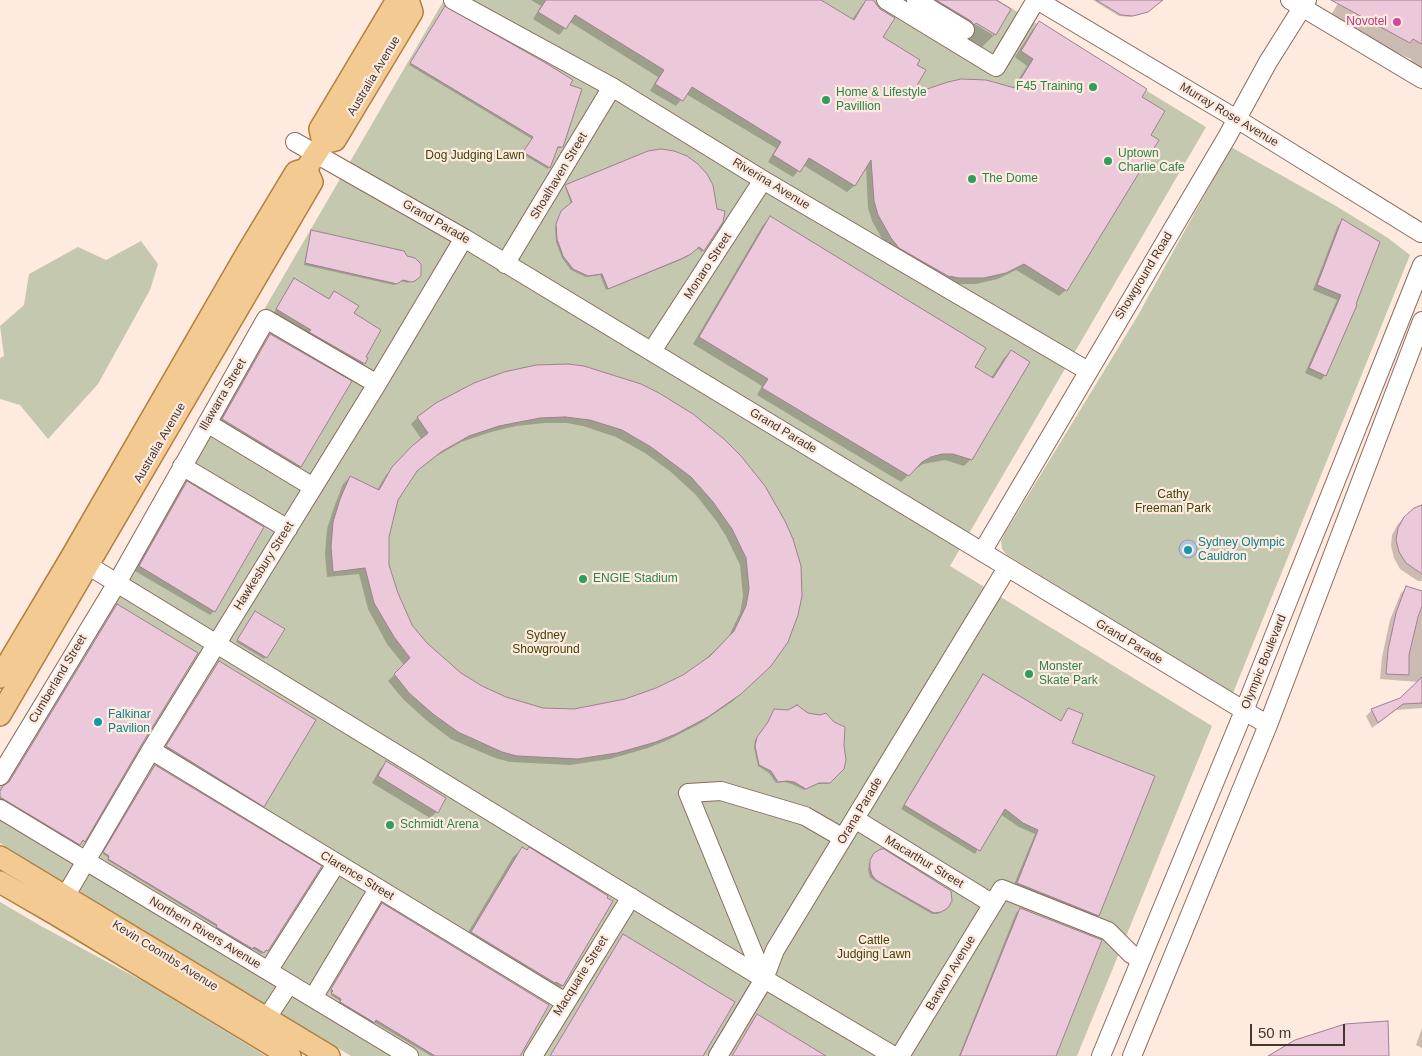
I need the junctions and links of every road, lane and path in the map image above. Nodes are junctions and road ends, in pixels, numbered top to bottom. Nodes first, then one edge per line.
1 (397, 0) edge
2 (408, 0) edge
3 (453, 0) edge
4 (886, 0) edge
5 (916, 0) edge
6 (1037, 0) edge
7 (1300, 2) edge
8 (473, 5) edge
9 (965, 30) dead end
10 (1422, 79) edge
11 (612, 87) junction
12 (1237, 120) junction
13 (295, 142) dead end
14 (315, 155) junction
15 (763, 180) junction
16 (1421, 232) dead end
17 (464, 238) junction
18 (505, 264) junction
19 (1422, 265) edge
20 (1422, 321) edge
21 (652, 351) junction
22 (1088, 371) junction
23 (378, 384) junction
24 (206, 423) junction
25 (182, 466) junction
26 (313, 487) junction
27 (288, 529) junction
28 (982, 552) junction
29 (81, 560) junction
30 (1007, 568) junction
31 (112, 580) junction
32 (216, 644) junction
33 (0, 677) edge
34 (1244, 711) junction
35 (0, 715) edge
36 (1268, 725) junction
37 (151, 750) junction
38 (0, 776) edge
39 (0, 809) edge
40 (855, 820) junction
41 (844, 838) junction
42 (0, 857) edge
43 (85, 861) junction
44 (336, 864) junction
45 (0, 882) edge
46 (378, 888) junction
47 (66, 896) junction
48 (631, 897) junction
49 (998, 897) junction
50 (57, 915) junction
51 (1140, 958) junction
52 (268, 971) junction
53 (764, 979) junction
54 (289, 984) junction
55 (313, 998) junction
56 (565, 1002) junction
57 (266, 1019) junction
58 (1101, 1055) edge
59 (290, 1056) edge
60 (329, 1056) edge
61 (409, 1056) edge
62 (533, 1056) edge
63 (718, 1056) edge
64 (894, 1056) edge
65 (900, 1056) edge
66 (1124, 1056) edge
67 (1132, 1056) edge

1 - 14 main road, Australia Avenue
2 - 14 main road, Australia Avenue
3 - 8 street, Riverina Avenue
4 - 6 street
5 - 9 street
6 - 12 street, Murray Rose Avenue
7 - 10 street
7 - 12 street, Showground Road
8 - 11 street, Riverina Avenue
11 - 15 street, Riverina Avenue
11 - 18 street, Shoalhaven Street
12 - 16 street, Murray Rose Avenue
12 - 22 street, Showground Road
13 - 14 street, Grand Parade
14 - 17 street, Grand Parade
14 - 29 main road, Australia Avenue
15 - 21 street, Monaro Street
15 - 22 street, Riverina Avenue
17 - 18 street, Grand Parade
17 - 23 street, Hawkesbury Street
18 - 21 street, Grand Parade
19 - 34 street, Olympic Boulevard
20 - 36 street, Olympic Boulevard
21 - 28 street, Grand Parade
22 - 28 street, Showground Road
23 - 24 street, Illawarra Street
23 - 26 street, Hawkesbury Street
24 - 25 street, Illawarra Street
24 - 26 street
25 - 27 street
25 - 31 street, Illawarra Street
26 - 27 street, Hawkesbury Street
27 - 32 street, Hawkesbury Street
28 - 30 street, Grand Parade
29 - 31 street
29 - 33 main road, Australia Avenue
29 - 35 main road, Australia Avenue
30 - 34 street, Grand Parade
30 - 40 street, Orana Parade
31 - 32 street
31 - 38 street, Cumberland Street
32 - 37 street, Hawkesbury Street
32 - 48 street
34 - 36 street, Grand Parade
34 - 51 street, Olympic Boulevard
36 - 67 street, Olympic Boulevard
37 - 43 street, Hawkesbury Street
37 - 44 street, Clarence Street
39 - 43 street, Northern Rivers Avenue
40 - 41 street, Orana Parade
40 - 49 street, Macarthur Street
41 - 53 street, Orana Parade
41 - 53 street
42 - 47 main road, Kevin Coombs Avenue
43 - 47 street, Hawkesbury Street
43 - 52 street, Northern Rivers Avenue
44 - 46 street, Clarence Street
44 - 52 street
45 - 50 main road, Kevin Coombs Avenue
46 - 55 street
46 - 56 street, Clarence Street
47 - 50 main road
47 - 57 main road, Kevin Coombs Avenue
48 - 53 street
48 - 56 street, Macquarie Street
49 - 51 street, Macarthur Street
49 - 65 street, Barwon Avenue
50 - 59 main road, Kevin Coombs Avenue
51 - 58 street, Olympic Boulevard
52 - 54 street, Northern Rivers Avenue
53 - 63 street, Orana Parade
53 - 64 street
54 - 55 street, Northern Rivers Avenue
54 - 57 street
55 - 61 street, Northern Rivers Avenue
56 - 62 street, Macquarie Street
57 - 60 main road, Kevin Coombs Avenue
58 - 66 street

